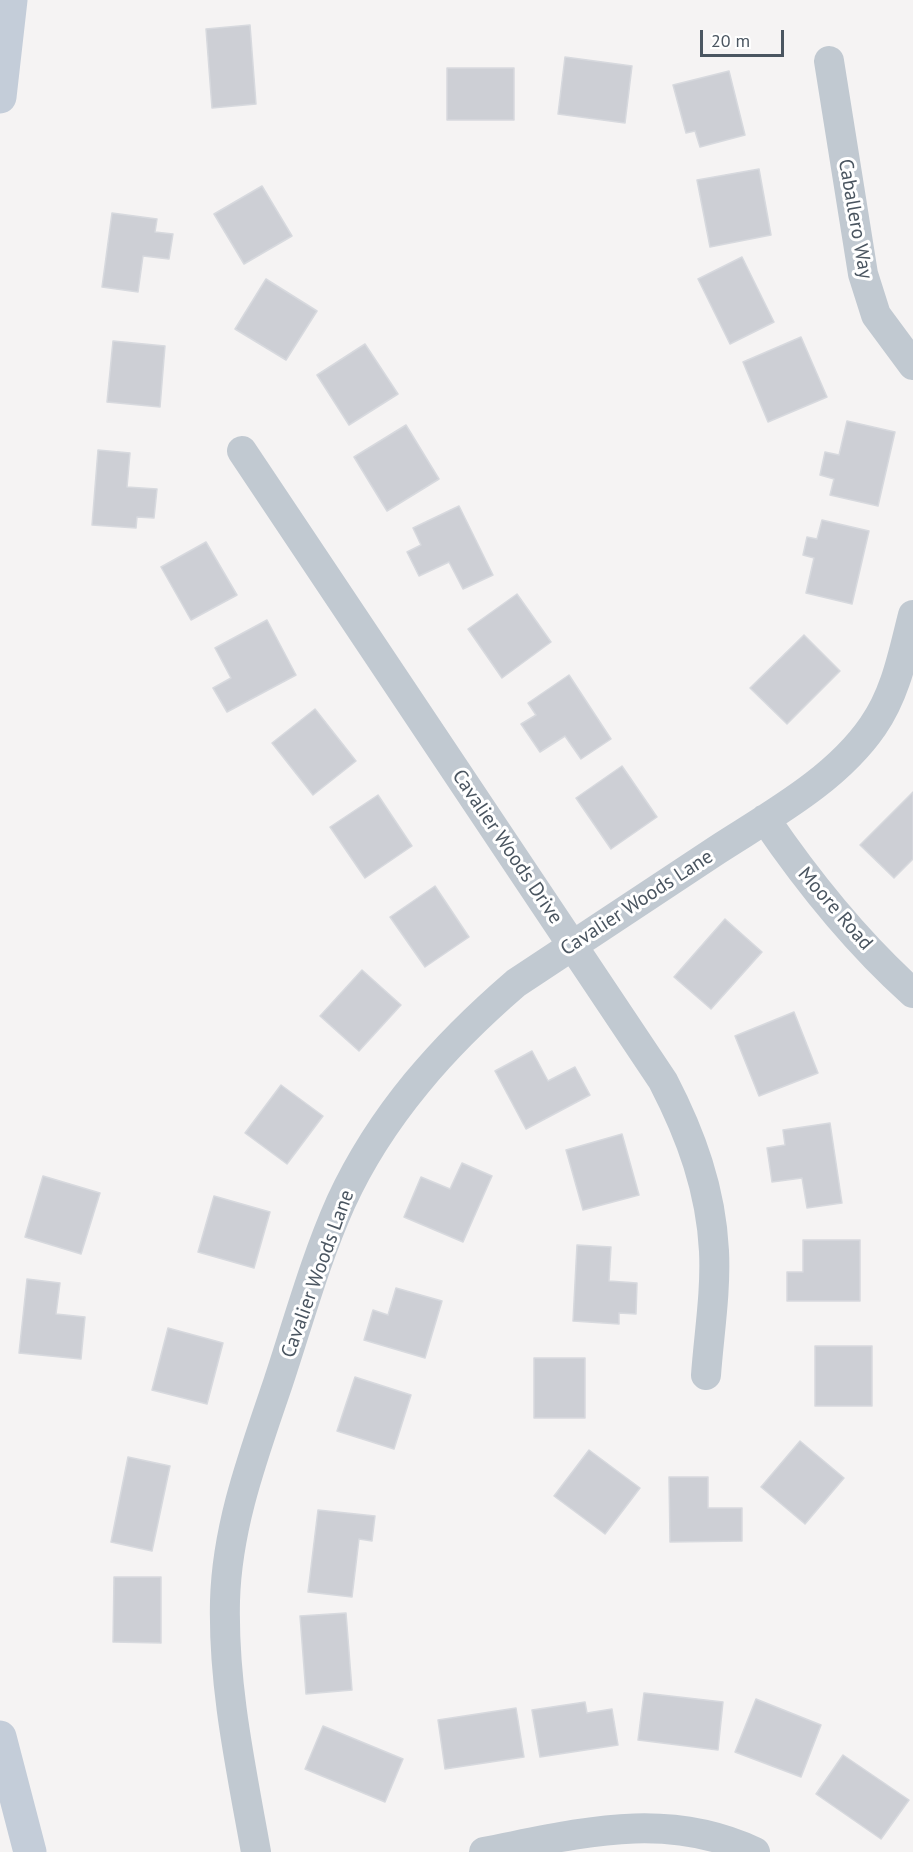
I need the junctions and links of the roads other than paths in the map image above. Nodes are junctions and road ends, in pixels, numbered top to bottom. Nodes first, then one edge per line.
1 (11, 0) edge
2 (829, 62) dead end
3 (0, 97) edge
4 (913, 365) edge
5 (242, 451) dead end
6 (913, 615) edge
7 (765, 819) junction
8 (573, 946) junction
9 (913, 993) edge
10 (706, 1375) dead end
11 (0, 1737) edge
12 (30, 1852) edge
13 (256, 1852) edge
14 (484, 1852) edge
15 (755, 1852) edge

1 - 3 street
2 - 4 street, Caballero Way
5 - 8 street, Cavalier Woods Drive
6 - 7 street, Cavalier Woods Lane
7 - 8 street, Cavalier Woods Lane
7 - 9 street, Moore Road
8 - 10 street, Cavalier Woods Drive
8 - 13 street, Cavalier Woods Lane
11 - 12 street
14 - 15 street

